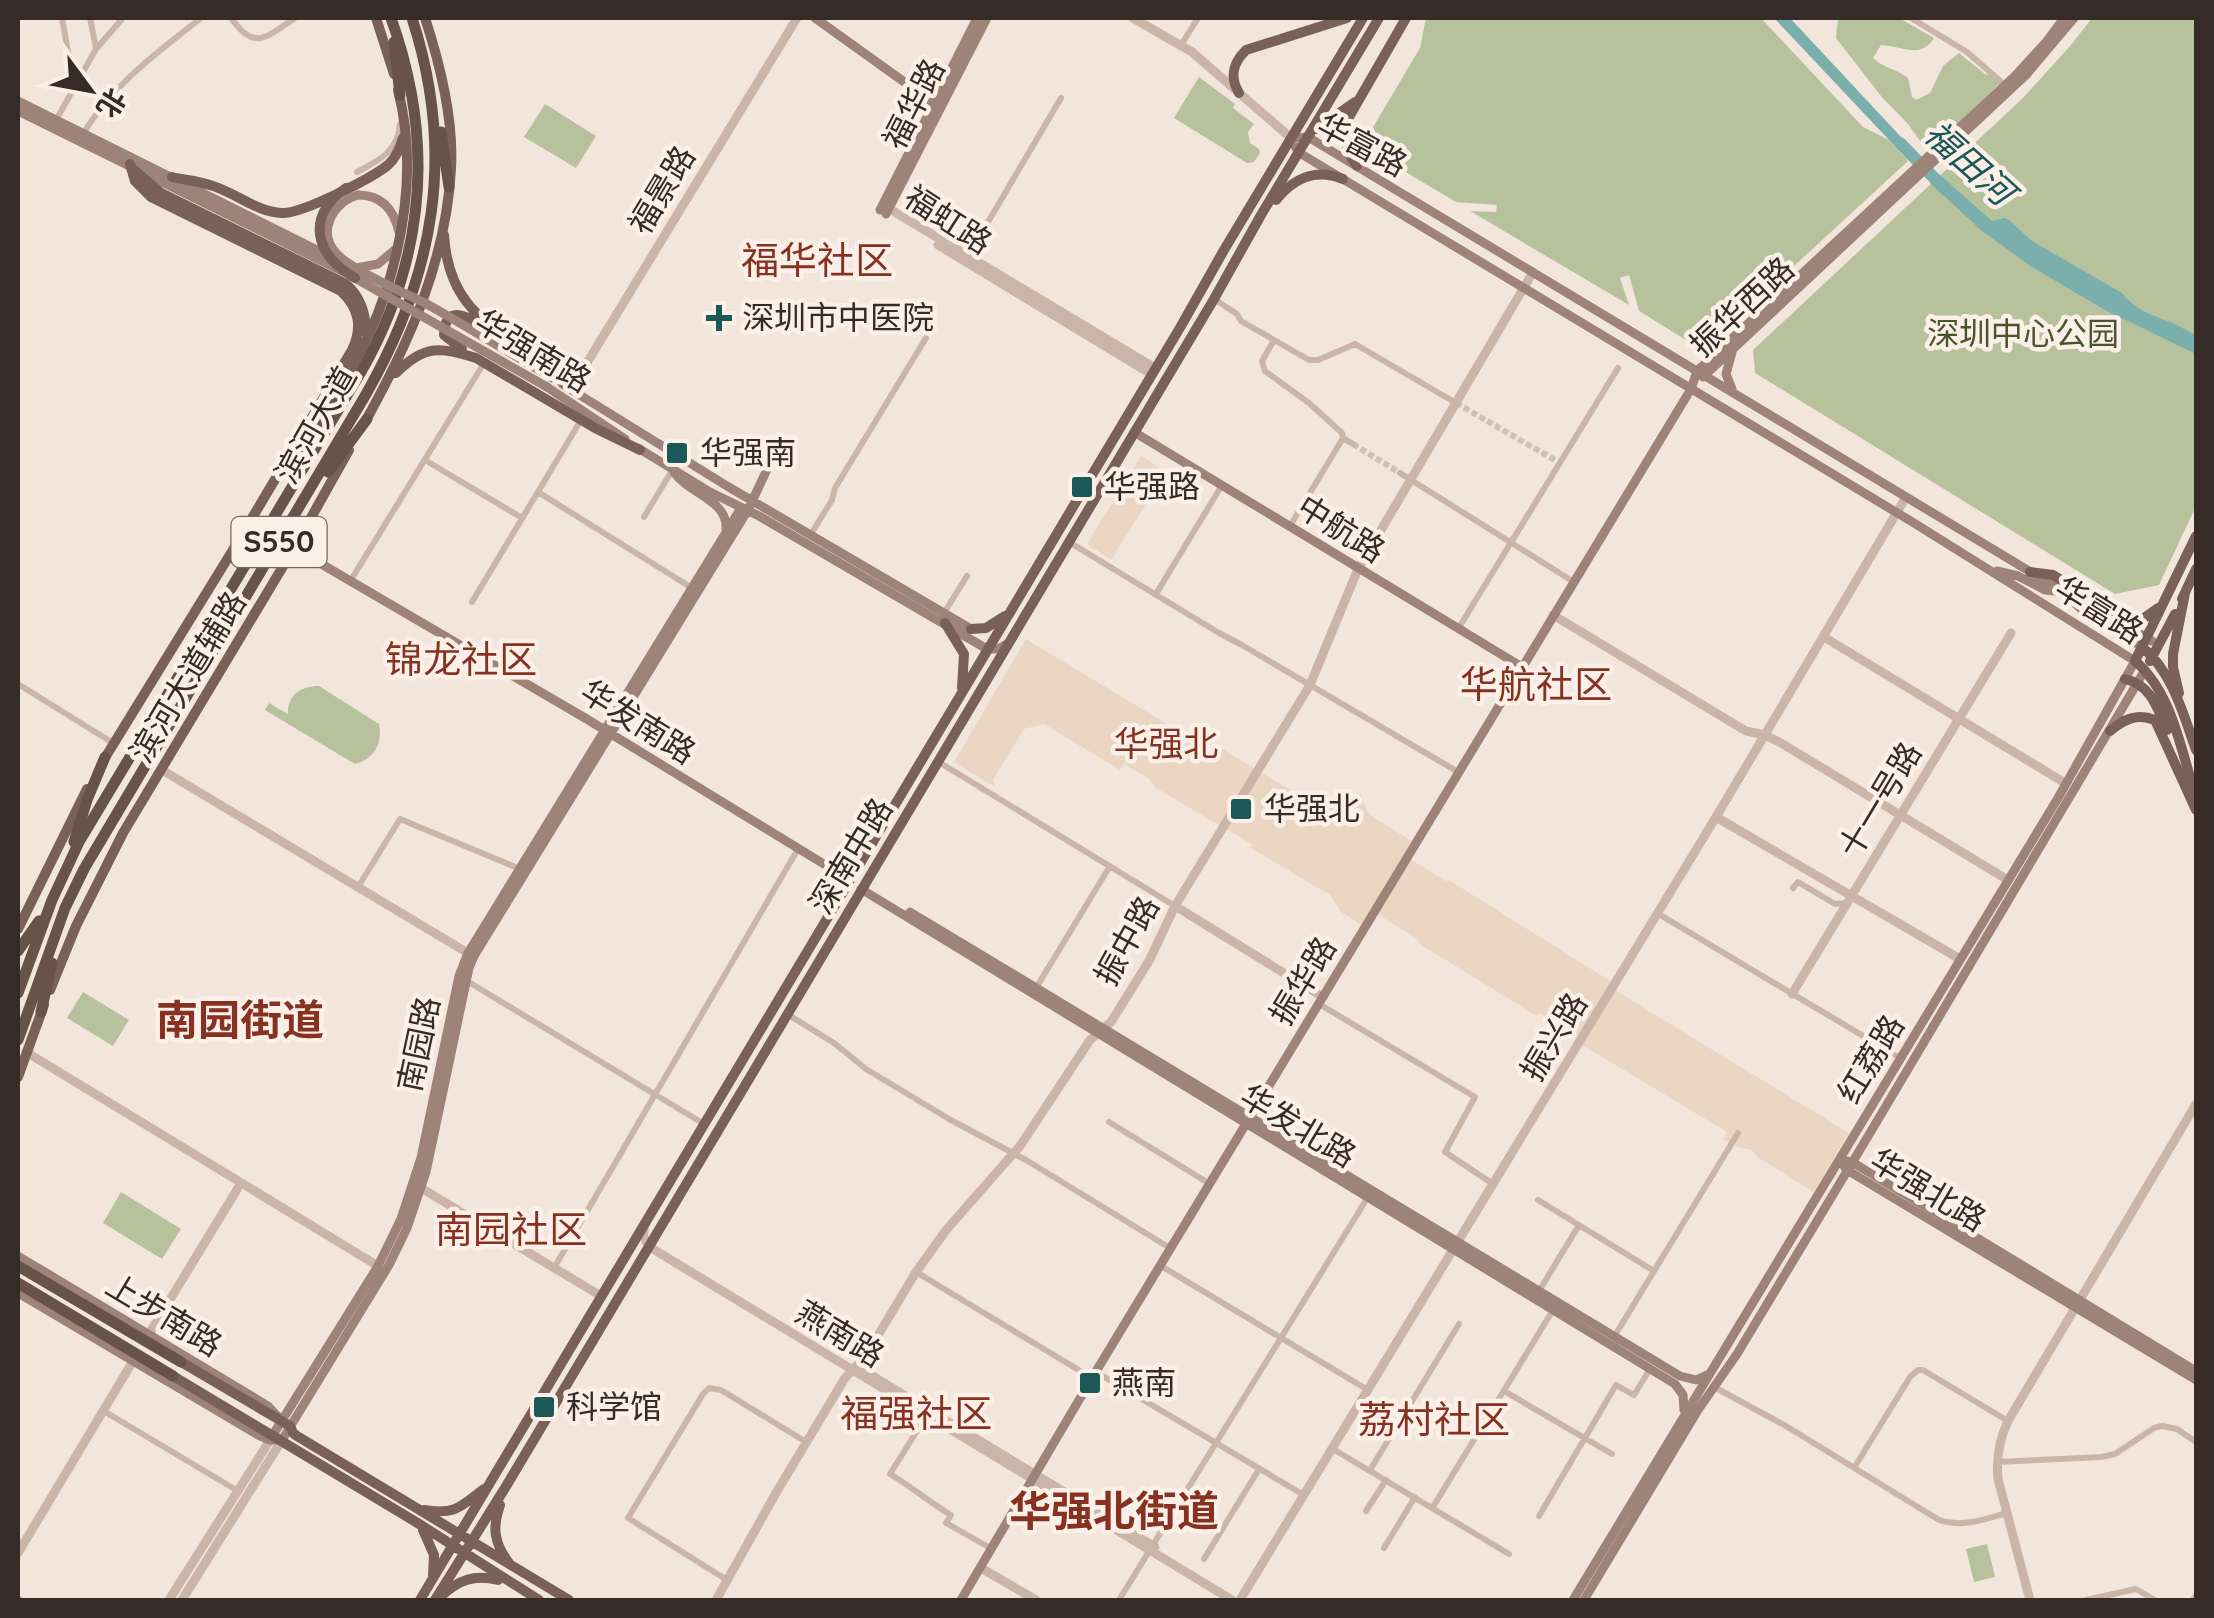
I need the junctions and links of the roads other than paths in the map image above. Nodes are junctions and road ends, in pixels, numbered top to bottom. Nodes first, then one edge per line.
1 (62, 18) edge
2 (90, 18) edge
3 (124, 18) edge
4 (201, 18) edge
5 (231, 18) edge
6 (295, 18) edge
7 (376, 18) edge
8 (391, 18) edge
9 (412, 18) edge
10 (425, 18) edge
11 (798, 18) edge
12 (816, 18) edge
13 (977, 18) edge
14 (987, 18) edge
15 (1132, 18) edge
16 (1198, 18) edge
17 (1348, 18) edge
18 (1362, 18) edge
19 (1379, 18) edge
20 (1406, 18) edge
21 (1910, 18) edge
22 (2064, 18) edge
23 (2074, 18) edge
24 (1181, 45) junction
25 (96, 49) junction
26 (396, 80) junction
27 (78, 82) junction
28 (2005, 85) junction
29 (431, 90) junction
30 (1239, 93) junction
31 (400, 95) junction
32 (1061, 98) dead end
33 (18, 101) edge
34 (1356, 102) junction
35 (937, 105) junction
36 (18, 110) edge
37 (56, 120) junction
38 (404, 122) junction
39 (83, 134) junction
40 (1308, 137) junction
41 (1291, 138) junction
42 (1940, 151) junction
43 (1298, 152) junction
44 (130, 164) junction
45 (1357, 166) junction
46 (172, 177) junction
47 (1343, 179) junction
48 (1909, 181) junction
49 (354, 184) junction
50 (449, 187) junction
51 (885, 211) junction
52 (1261, 214) junction
53 (444, 224) junction
54 (399, 242) junction
55 (968, 256) junction
56 (1534, 272) junction
57 (355, 278) junction
58 (1524, 288) junction
59 (1214, 300) junction
60 (500, 335) junction
61 (926, 338) dead end
62 (1274, 340) junction
63 (357, 349) junction
64 (1733, 349) junction
65 (480, 360) junction
66 (1618, 368) dead end
67 (1153, 371) junction
68 (1701, 373) junction
69 (549, 383) junction
70 (569, 388) junction
71 (1691, 389) junction
72 (380, 394) junction
73 (1736, 394) junction
74 (334, 396) junction
75 (1456, 403) junction
76 (367, 419) junction
77 (582, 420) junction
78 (1134, 432) junction
79 (1342, 438) junction
80 (1353, 444) tunnel mouth
81 (777, 448) dead end
82 (293, 449) junction
83 (640, 450) junction
84 (425, 460) junction
85 (673, 470) junction
86 (1400, 474) tunnel mouth
87 (1412, 481) junction
88 (1222, 485) junction
89 (726, 486) junction
90 (538, 492) junction
91 (1906, 496) junction
92 (720, 497) junction
93 (753, 500) junction
94 (745, 509) junction
95 (1897, 512) junction
96 (277, 514) junction
97 (644, 517) dead end
98 (522, 518) junction
99 (292, 519) junction
100 (774, 526) junction
101 (1290, 526) junction
102 (729, 534) junction
103 (811, 534) junction
104 (2196, 536) edge
105 (1068, 542) junction
106 (1511, 542) junction
107 (294, 548) junction
108 (1358, 569) junction
109 (2196, 569) edge
110 (1989, 570) junction
111 (2030, 572) junction
112 (966, 576) dead end
113 (351, 580) junction
114 (1574, 582) junction
115 (692, 588) junction
116 (2064, 592) junction
117 (1156, 594) junction
118 (2185, 594) junction
119 (2166, 600) junction
120 (472, 602) dead end
121 (1010, 612) junction
122 (1554, 616) junction
123 (944, 618) junction
124 (971, 629) joint
125 (1458, 629) junction
126 (2011, 633) dead end
127 (1824, 636) junction
128 (1009, 642) junction
129 (2144, 643) junction
130 (2160, 643) junction
131 (987, 649) junction
132 (2152, 656) junction
133 (2134, 661) junction
134 (1522, 666) junction
135 (2144, 670) junction
136 (2125, 680) junction
137 (2138, 683) junction
138 (18, 684) edge
139 (1310, 685) junction
140 (960, 694) junction
141 (2181, 709) junction
142 (1959, 718) junction
143 (2110, 731) junction
144 (608, 732) junction
145 (1765, 735) junction
146 (113, 743) junction
147 (2196, 750) edge
148 (105, 757) junction
149 (937, 760) junction
150 (2188, 764) junction
151 (162, 770) junction
152 (1458, 772) junction
153 (2196, 777) edge
154 (2065, 783) junction
155 (2196, 796) edge
156 (2196, 810) edge
157 (1901, 814) junction
158 (1716, 817) junction
159 (798, 849) junction
160 (1110, 866) junction
161 (523, 870) junction
162 (850, 880) junction
163 (2008, 880) junction
164 (60, 882) junction
165 (358, 886) junction
166 (862, 886) junction
167 (1793, 888) dead end
168 (1849, 899) junction
169 (52, 900) junction
170 (1175, 906) junction
171 (65, 908) junction
172 (1657, 913) junction
173 (23, 934) edge
174 (18, 950) edge
175 (471, 954) junction
176 (1960, 959) junction
177 (18, 963) edge
178 (467, 981) junction
179 (1036, 988) junction
180 (18, 994) edge
181 (1792, 994) junction
182 (1321, 1001) junction
183 (41, 1012) junction
184 (788, 1014) junction
185 (1100, 1031) junction
186 (18, 1040) edge
187 (26, 1052) junction
188 (1900, 1058) junction
189 (18, 1077) edge
190 (655, 1094) junction
191 (2196, 1104) edge
192 (1249, 1121) junction
193 (1108, 1122) dead end
194 (704, 1124) junction
195 (1738, 1132) dead end
196 (1014, 1153) junction
197 (1839, 1160) junction
198 (1850, 1166) junction
199 (241, 1183) junction
200 (1210, 1184) junction
201 (1494, 1184) junction
202 (418, 1186) junction
203 (1370, 1194) junction
204 (1538, 1200) dead end
205 (662, 1222) junction
206 (644, 1224) junction
207 (1580, 1225) junction
208 (648, 1246) junction
209 (1456, 1246) junction
210 (1171, 1249) junction
211 (18, 1256) edge
212 (18, 1266) edge
213 (378, 1266) junction
214 (1161, 1266) junction
215 (554, 1268) junction
216 (1654, 1271) junction
217 (916, 1272) junction
218 (18, 1282) edge
219 (1540, 1291) junction
220 (18, 1293) edge
221 (601, 1296) junction
222 (2077, 1304) junction
223 (1553, 1310) junction
224 (1460, 1324) dead end
225 (149, 1334) junction
226 (1614, 1336) junction
227 (1281, 1338) junction
228 (132, 1361) junction
229 (181, 1362) joint
230 (855, 1368) junction
231 (1650, 1369) junction
232 (2196, 1370) edge
233 (1711, 1372) junction
234 (1094, 1375) junction
235 (173, 1376) joint
236 (2196, 1380) edge
237 (1714, 1387) junction
238 (1368, 1390) junction
239 (1504, 1390) junction
240 (102, 1410) junction
241 (928, 1412) junction
242 (1680, 1421) junction
243 (2008, 1421) junction
244 (286, 1424) junction
245 (275, 1438) junction
246 (1585, 1438) junction
247 (806, 1442) junction
248 (2196, 1442) edge
249 (1216, 1443) junction
250 (1333, 1448) junction
251 (1612, 1454) dead end
252 (1997, 1462) junction
253 (1259, 1468) junction
254 (1854, 1468) junction
255 (1370, 1470) junction
256 (1034, 1476) junction
257 (1386, 1480) junction
258 (489, 1485) junction
259 (505, 1488) junction
260 (238, 1491) junction
261 (1304, 1495) junction
262 (1415, 1497) junction
263 (1433, 1508) junction
264 (1366, 1511) dead end
265 (2007, 1513) junction
266 (418, 1516) junction
267 (1539, 1516) dead end
268 (459, 1534) junction
269 (472, 1542) junction
270 (452, 1546) junction
271 (1152, 1548) junction
272 (1384, 1548) dead end
273 (992, 1549) junction
274 (18, 1553) edge
275 (465, 1554) junction
276 (1509, 1554) dead end
277 (1204, 1558) dead end
278 (513, 1568) junction
279 (981, 1568) junction
280 (728, 1580) junction
281 (508, 1582) junction
282 (430, 1584) junction
283 (169, 1600) edge
284 (182, 1600) edge
285 (420, 1600) edge
286 (436, 1600) edge
287 (539, 1600) edge
288 (568, 1600) edge
289 (716, 1600) edge
290 (961, 1600) edge
291 (1036, 1600) edge
292 (1119, 1600) edge
293 (1232, 1600) edge
294 (1241, 1600) edge
295 (1573, 1600) edge
296 (1584, 1600) edge
297 (2030, 1600) edge
298 (2086, 1600) edge
299 (2154, 1600) edge

1 - 27 street
2 - 25 street
3 - 25 street
4 - 39 street
5 - 6 street
7 - 26 main road, 滨河大道辅路
8 - 31 highway
8 - 96 highway, 滨河大道 / S550
9 - 29 highway, 滨河大道 / S550
10 - 50 main road, 滨河大道辅路
11 - 70 street, 福景路
12 - 35 main road
13 - 35 main road, 福华路
14 - 35 main road, 福华路
15 - 24 street
16 - 24 street
17 - 30 main road
18 - 41 main road, 深南中路
19 - 40 main road, 深南中路
20 - 34 main road
21 - 28 street
22 - 28 main road, 振华西路
23 - 42 main road, 振华西路
24 - 30 street
25 - 27 street
26 - 31 main road, 滨河大道辅路
26 - 49 street
27 - 37 street
28 - 42 main road, 振华西路
29 - 50 highway
29 - 99 highway, 滨河大道 / S550
30 - 41 street
31 - 38 main road, 滨河大道辅路
32 - 55 street
33 - 37 main road
34 - 40 main road
34 - 45 main road
35 - 51 main road, 福华路
36 - 44 main road, 华强南路
37 - 39 main road
38 - 49 main road
38 - 54 main road, 滨河大道辅路
39 - 46 main road
40 - 41 main road, 华富路
40 - 43 main road, 深南中路
40 - 45 main road, 华富路
41 - 43 main road, 华富路
41 - 67 main road, 深南中路
42 - 48 main road, 振华西路
43 - 47 main road, 华富路
43 - 52 main road, 深南中路
44 - 57 main road, 华强南路, bridge
44 - 63 main road
45 - 56 main road, 华富路
46 - 49 main road, bridge
46 - 54 main road
47 - 52 main road
47 - 58 main road, 华富路
48 - 64 main road, 振华西路
48 - 68 main road, 振华西路
49 - 54 main road
49 - 57 main road, bridge
49 - 69 main road, 华强南路, bridge
50 - 53 main road, 滨河大道辅路
51 - 55 street, 福虹路
51 - 67 street, 福虹路
52 - 59 main road, 深南中路
53 - 60 main road
53 - 72 main road, 滨河大道辅路
54 - 63 main road, 滨河大道辅路
55 - 67 street, 福虹路
56 - 58 street, 振中路
56 - 68 main road, 华富路
57 - 69 main road, 华强南路, bridge
58 - 71 main road, 华富路
58 - 75 street, 振中路
59 - 62 street
59 - 78 main road, 深南中路
60 - 65 main road
60 - 70 main road
61 - 103 street
62 - 75 street
62 - 79 street
63 - 74 main road, 滨河大道辅路
63 - 82 main road, 滨河大道辅路
64 - 68 main road, 振华西路
64 - 73 main road
65 - 72 main road
65 - 77 main road
65 - 84 street
66 - 106 street
67 - 121 main road, 深南中路
68 - 71 main road, 振华西路
68 - 73 main road, 华富路
69 - 70 main road, 华强南路
69 - 83 main road, 华强南路
70 - 89 main road, 华强南路
71 - 95 main road, 华富路
71 - 114 main road, 振华路
72 - 76 main road, 滨河大道辅路
73 - 91 main road, 华富路
74 - 82 main road, 滨河大道辅路
74 - 96 highway
75 - 87 street, 振中路
76 - 99 highway
76 - 107 main road, 滨河大道辅路
77 - 83 main road
77 - 90 street
78 - 88 main road, 中航路
78 - 105 main road, 深南中路
79 - 80 street
79 - 101 street
81 - 93 main road
82 - 146 main road, 滨河大道辅路
83 - 85 main road, 华强南路
84 - 98 street
84 - 113 street
85 - 92 main road, 华强南路
85 - 97 street
85 - 102 main road
86 - 87 street
87 - 106 street
87 - 108 street, 振中路
88 - 101 main road, 中航路
88 - 117 street
89 - 92 main road
89 - 93 main road, 华强南路
90 - 98 street
90 - 115 street
91 - 95 street, 振兴路
91 - 111 main road, 华富路
92 - 94 main road, 华强南路
93 - 94 main road
93 - 103 main road, 华强南路
94 - 100 main road, 华强南路
94 - 102 main road, 南园路
95 - 110 main road, 华富路
95 - 127 street, 振兴路
96 - 164 highway, 滨河大道 / S550
98 - 120 street
99 - 171 highway, 滨河大道 / S550
100 - 102 main road
100 - 123 main road, 华强南路
101 - 108 main road, 中航路
102 - 115 main road, 南园路
102 - 144 main road, 南园路
103 - 123 main road, 华强南路
104 - 119 main road, 红荔路
105 - 117 street
105 - 128 main road, 深南中路
106 - 114 street
106 - 125 street
107 - 113 main road, 华发南路
107 - 151 main road, 滨河大道辅路
108 - 125 main road, 中航路
108 - 139 street, 振中路
109 - 118 main road, 红荔路
110 - 116 main road, 华富路
110 - 133 main road, 华富路
111 - 116 main road, 华富路
111 - 119 main road
112 - 123 street
113 - 144 main road, 华发南路
114 - 122 main road, 振华路
115 - 144 main road, 南园路
116 - 129 main road, 华富路
117 - 139 street
118 - 130 main road, 红荔路
118 - 141 main road
119 - 129 main road, 红荔路
121 - 124 main road
121 - 131 main road, 深南中路
122 - 134 main road, 振华路
122 - 145 street
123 - 124 main road, 华强南路
123 - 131 main road, 华强南路
123 - 140 main road
125 - 134 main road, 中航路
126 - 142 street, 十一号路
127 - 142 street
127 - 145 street, 振兴路
128 - 131 main road
128 - 149 main road, 深南中路
129 - 130 main road, 华富路
129 - 132 main road, 华富路
129 - 133 main road, 红荔路
130 - 132 main road, 红荔路
131 - 140 main road, 深南中路
132 - 135 main road, 红荔路
132 - 141 main road, 华富路
133 - 135 main road, 华富路
133 - 136 main road, 红荔路
134 - 152 main road, 振华路
135 - 137 main road, 红荔路
135 - 150 main road, 华富路
136 - 137 main road, 华富路
136 - 154 main road, 红荔路
137 - 143 main road, 红荔路
137 - 150 main road, 华富路
138 - 146 street
139 - 152 street
139 - 170 street, 振中路
140 - 162 main road, 深南中路
141 - 147 main road, 华富路
142 - 154 street
142 - 157 street, 十一号路
143 - 156 main road
143 - 198 main road, 红荔路
144 - 159 main road, 华发南路
144 - 161 main road, 南园路
145 - 157 street
145 - 158 street, 振兴路
146 - 148 main road, 滨河大道辅路
148 - 164 highway
148 - 173 main road, 滨河大道辅路
149 - 160 street
149 - 166 main road, 深南中路
150 - 153 main road, 华富路
150 - 155 main road, 华富路
151 - 165 street
151 - 183 main road, 滨河大道辅路
152 - 182 main road, 振华路
154 - 163 main road, 红荔路
157 - 163 street
157 - 168 street, 十一号路
158 - 168 street
158 - 172 street, 振兴路
159 - 162 main road, 华发南路
159 - 190 street
160 - 170 street
160 - 179 street
161 - 165 street
161 - 175 main road, 南园路
162 - 194 main road, 深南中路
163 - 176 main road, 红荔路
164 - 169 highway, 滨河大道 / S550
165 - 175 street
166 - 179 main road, 华发北路
166 - 184 main road, 深南中路
166 - 185 main road, 华发北路
167 - 168 street
168 - 176 street
168 - 181 street, 十一号路
169 - 173 highway
169 - 180 highway, 滨河大道 / S550
170 - 182 street
170 - 185 street, 振中路
171 - 183 highway
171 - 186 highway, 滨河大道 / S550
172 - 181 street
172 - 201 street, 振兴路
173 - 174 highway
173 - 177 highway
175 - 178 main road, 南园路
175 - 202 main road, 南园路
176 - 188 main road, 红荔路
178 - 190 street
178 - 202 main road, 南园路
179 - 185 main road, 华发北路
181 - 188 street
182 - 192 main road, 振华路
182 - 201 street
183 - 187 main road, 滨河大道辅路
184 - 196 street
184 - 205 main road, 深南中路
185 - 192 main road, 华发北路
185 - 196 street, 振中路
187 - 189 main road, 滨河大道辅路
187 - 199 street
188 - 197 main road, 红荔路
190 - 194 street
190 - 215 street
191 - 222 street
192 - 200 main road, 振华路
192 - 203 main road, 华发北路
193 - 200 street
194 - 206 main road, 深南中路
195 - 216 street
196 - 210 street
196 - 217 street, 振中路
197 - 198 main road, 华强北路
197 - 233 main road, 红荔路
198 - 222 main road, 华强北路
198 - 237 main road, 红荔路
199 - 213 street
199 - 225 street
200 - 210 main road, 振华路
201 - 209 street, 振兴路
202 - 213 main road, 南园路
202 - 215 street
202 - 244 main road, 南园路
203 - 209 main road, 华发北路
203 - 227 street
204 - 207 street
205 - 208 main road, 深南中路
205 - 230 street, 燕南路
206 - 208 street
206 - 221 main road, 深南中路
207 - 216 street
207 - 219 street
208 - 230 street, 燕南路
208 - 259 main road, 深南中路
209 - 219 main road, 华发北路
209 - 223 main road, 华发北路
209 - 238 street, 振兴路
210 - 214 main road, 振华路
211 - 225 main road, 上步南路
212 - 229 highway
213 - 244 main road, 南园路
214 - 227 street
214 - 234 main road, 振华路
215 - 221 street
216 - 226 street
217 - 230 street, 振中路
217 - 234 street
218 - 235 highway
219 - 226 main road, 华发北路
220 - 228 main road, 上步南路
221 - 258 main road, 深南中路
222 - 232 main road, 华强北路
222 - 236 main road, 华强北路
222 - 243 street
223 - 231 main road, 华发北路
223 - 239 street
224 - 255 street
225 - 244 main road, 上步南路
226 - 233 main road, 华发北路
227 - 238 street
227 - 249 street
228 - 240 street
228 - 245 main road, 上步南路
229 - 244 main road, 上步南路
230 - 241 street, 燕南路
230 - 247 street, 振中路
231 - 242 main road, 华发北路
231 - 246 street
233 - 242 main road, 红荔路
234 - 249 street
234 - 256 main road, 振华路
235 - 245 main road, 上步南路
237 - 254 street
237 - 296 main road, 红荔路
238 - 250 street, 振兴路
239 - 246 street
239 - 263 street
240 - 260 street
240 - 274 street
241 - 256 street, 燕南路
241 - 273 street
242 - 295 main road, 红荔路
243 - 252 street
243 - 254 street
244 - 245 main road, 南园路
244 - 266 main road, 上步南路
245 - 260 street, 南园路
245 - 266 main road, 上步南路
245 - 284 street, 南园路
246 - 251 street
246 - 267 street
247 - 280 street, 振中路
247 - 280 street
248 - 252 street
249 - 253 street
249 - 271 street
250 - 255 street
250 - 261 street, 振兴路
252 - 265 street
253 - 261 street
253 - 277 street
254 - 265 street
255 - 257 street
256 - 271 street, 燕南路
256 - 273 main road, 振华路
257 - 262 street
257 - 264 street
258 - 266 main road
258 - 268 main road, 深南中路
259 - 269 main road, 深南中路
259 - 278 main road
260 - 283 street, 南园路
261 - 294 street, 振兴路
262 - 263 street
262 - 272 street
263 - 276 street
265 - 297 street
266 - 268 main road, 上步南路
266 - 270 main road, 上步南路
266 - 282 main road
268 - 269 main road, 上步南路
268 - 270 main road, 深南中路
269 - 275 main road, 深南中路
269 - 278 main road, 上步南路
270 - 275 main road, 上步南路
270 - 282 main road, 深南中路
271 - 292 street
271 - 293 street, 燕南路
271 - 294 street, 燕南路
273 - 279 main road, 振华路
275 - 281 main road, 上步南路
275 - 286 main road, 深南中路
278 - 288 main road, 上步南路
279 - 290 main road, 振华路
279 - 291 street
280 - 289 street, 振中路
281 - 286 main road
281 - 287 main road, 上步南路
282 - 285 main road, 深南中路
298 - 299 street

